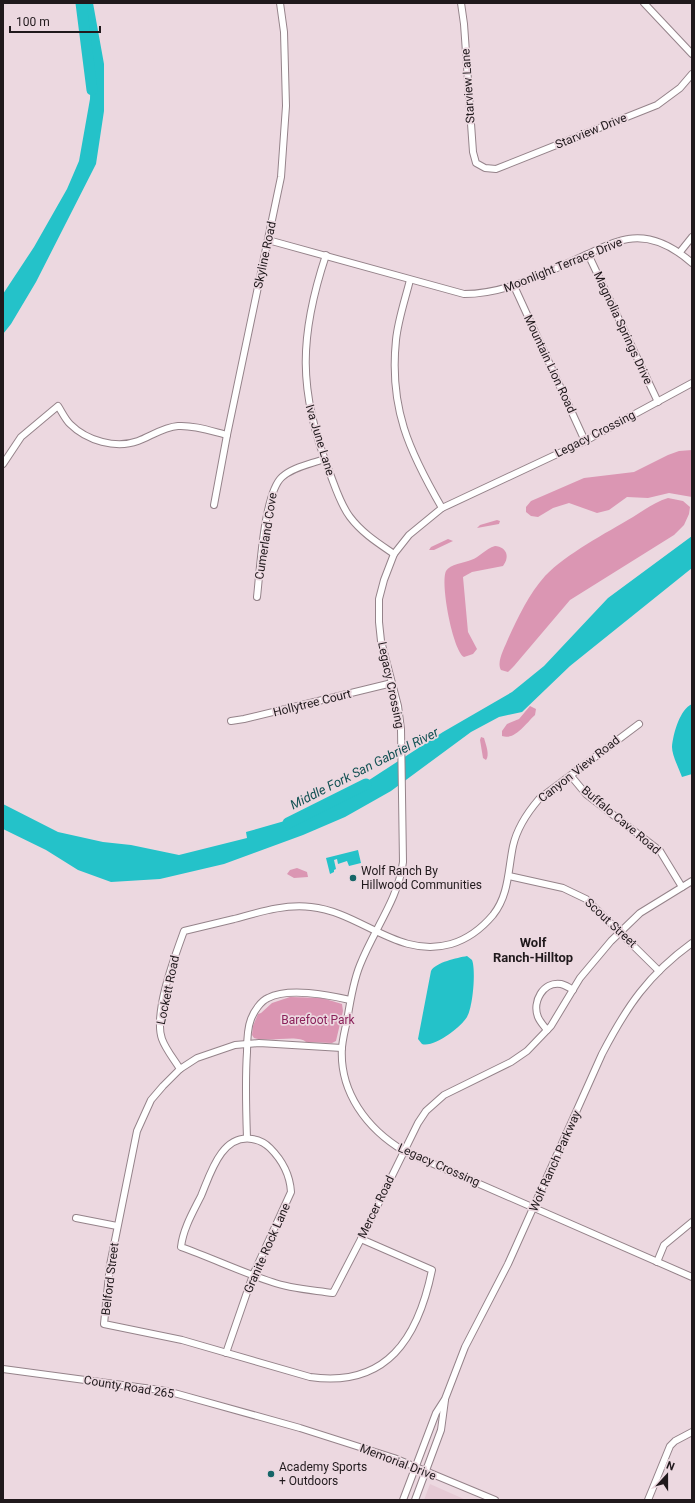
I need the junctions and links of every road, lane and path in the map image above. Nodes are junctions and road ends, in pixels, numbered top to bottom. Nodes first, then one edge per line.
1 (280, 3) edge
2 (460, 3) edge
3 (644, 3) edge
4 (692, 54) edge
5 (692, 74) edge
6 (480, 166) joint
7 (692, 237) edge
8 (268, 240) junction
9 (680, 252) junction
10 (588, 254) junction
11 (326, 255) junction
12 (692, 263) edge
13 (410, 280) junction
14 (514, 286) junction
15 (692, 383) edge
16 (658, 402) junction
17 (227, 435) junction
18 (585, 441) junction
19 (324, 459) junction
20 (3, 464) edge
21 (214, 505) dead end
22 (442, 508) junction
23 (394, 554) junction
24 (257, 596) dead end
25 (392, 683) junction
26 (230, 721) dead end
27 (639, 724) dead end
28 (571, 776) junction
29 (509, 876) junction
30 (692, 881) edge
31 (682, 887) junction
32 (184, 931) joint
33 (620, 931) junction
34 (377, 932) junction
35 (692, 943) edge
36 (659, 971) junction
37 (573, 990) junction
38 (350, 1000) junction
39 (547, 1030) junction
40 (247, 1044) junction
41 (342, 1048) junction
42 (180, 1068) junction
43 (247, 1138) junction
44 (404, 1151) junction
45 (534, 1208) junction
46 (76, 1218) dead end
47 (692, 1222) edge
48 (117, 1226) junction
49 (361, 1239) junction
50 (657, 1262) junction
51 (253, 1275) junction
52 (692, 1277) edge
53 (226, 1353) junction
54 (3, 1369) edge
55 (445, 1399) junction
56 (300, 1428) joint
57 (692, 1432) edge
58 (416, 1467) junction
59 (426, 1471) junction
60 (403, 1500) edge
61 (415, 1500) edge
62 (496, 1500) edge
63 (648, 1500) edge

1 - 8 street, Skyline Road
2 - 6 street, Starview Lane
3 - 4 street
5 - 6 street, Starview Drive
7 - 9 street
8 - 11 street, Moonlight Terrace Drive
8 - 17 street, Skyline Road
9 - 10 street, Moonlight Terrace Drive
9 - 12 street, Moonlight Terrace Drive
10 - 14 street, Moonlight Terrace Drive
10 - 16 street, Magnolia Springs Drive
11 - 13 street, Moonlight Terrace Drive
11 - 19 street, Iva June Lane
13 - 14 street, Moonlight Terrace Drive
13 - 22 street
14 - 18 street, Mountain Lion Road
15 - 16 street, Legacy Crossing
16 - 18 street, Legacy Crossing
17 - 20 street
17 - 21 street, Skyline Road
18 - 22 street, Legacy Crossing
19 - 23 street, Iva June Lane
19 - 24 street, Cumerland Cove
22 - 23 street, Legacy Crossing
23 - 25 street, Legacy Crossing
25 - 26 street, Hollytree Court
25 - 34 street, Legacy Crossing
27 - 28 street, Canyon View Road
28 - 29 street, Canyon View Road
28 - 31 street, Buffalo Cave Road
29 - 33 street, Scout Street
29 - 34 street, Canyon View Road
30 - 31 street, Mercer Road
31 - 33 street, Mercer Road
32 - 34 street, Canyon View Road
32 - 42 street, Lockett Road
33 - 36 street, Scout Street
33 - 37 street, Mercer Road
34 - 38 street, Legacy Crossing
35 - 36 street, Wolf Ranch Parkway
36 - 45 street, Wolf Ranch Parkway
37 - 39 street, Mercer Road
37 - 39 street
38 - 40 street
38 - 41 street, Legacy Crossing
39 - 44 street, Mercer Road
40 - 41 street, Belford Street
40 - 42 street, Belford Street
40 - 43 street
41 - 44 street, Legacy Crossing
42 - 48 street, Belford Street
43 - 51 street, Granite Rock Lane
43 - 51 street, Mercer Road
44 - 45 street, Legacy Crossing
44 - 49 street, Mercer Road
45 - 50 street, Legacy Crossing
45 - 55 street, Wolf Ranch Parkway
46 - 48 street
47 - 50 street
48 - 53 street, Belford Street
49 - 51 street, Mercer Road
49 - 53 street, Belford Street
50 - 52 street, Legacy Crossing
51 - 53 street, Granite Rock Lane
54 - 56 street, County Road 265
55 - 58 street, Wolf Ranch Parkway
55 - 59 street, Wolf Ranch Parkway
56 - 58 street, Memorial Drive
57 - 63 street
58 - 59 street, Memorial Drive
58 - 60 street, Wolf Ranch Parkway
59 - 61 street, Wolf Ranch Parkway
59 - 62 street, Memorial Drive

